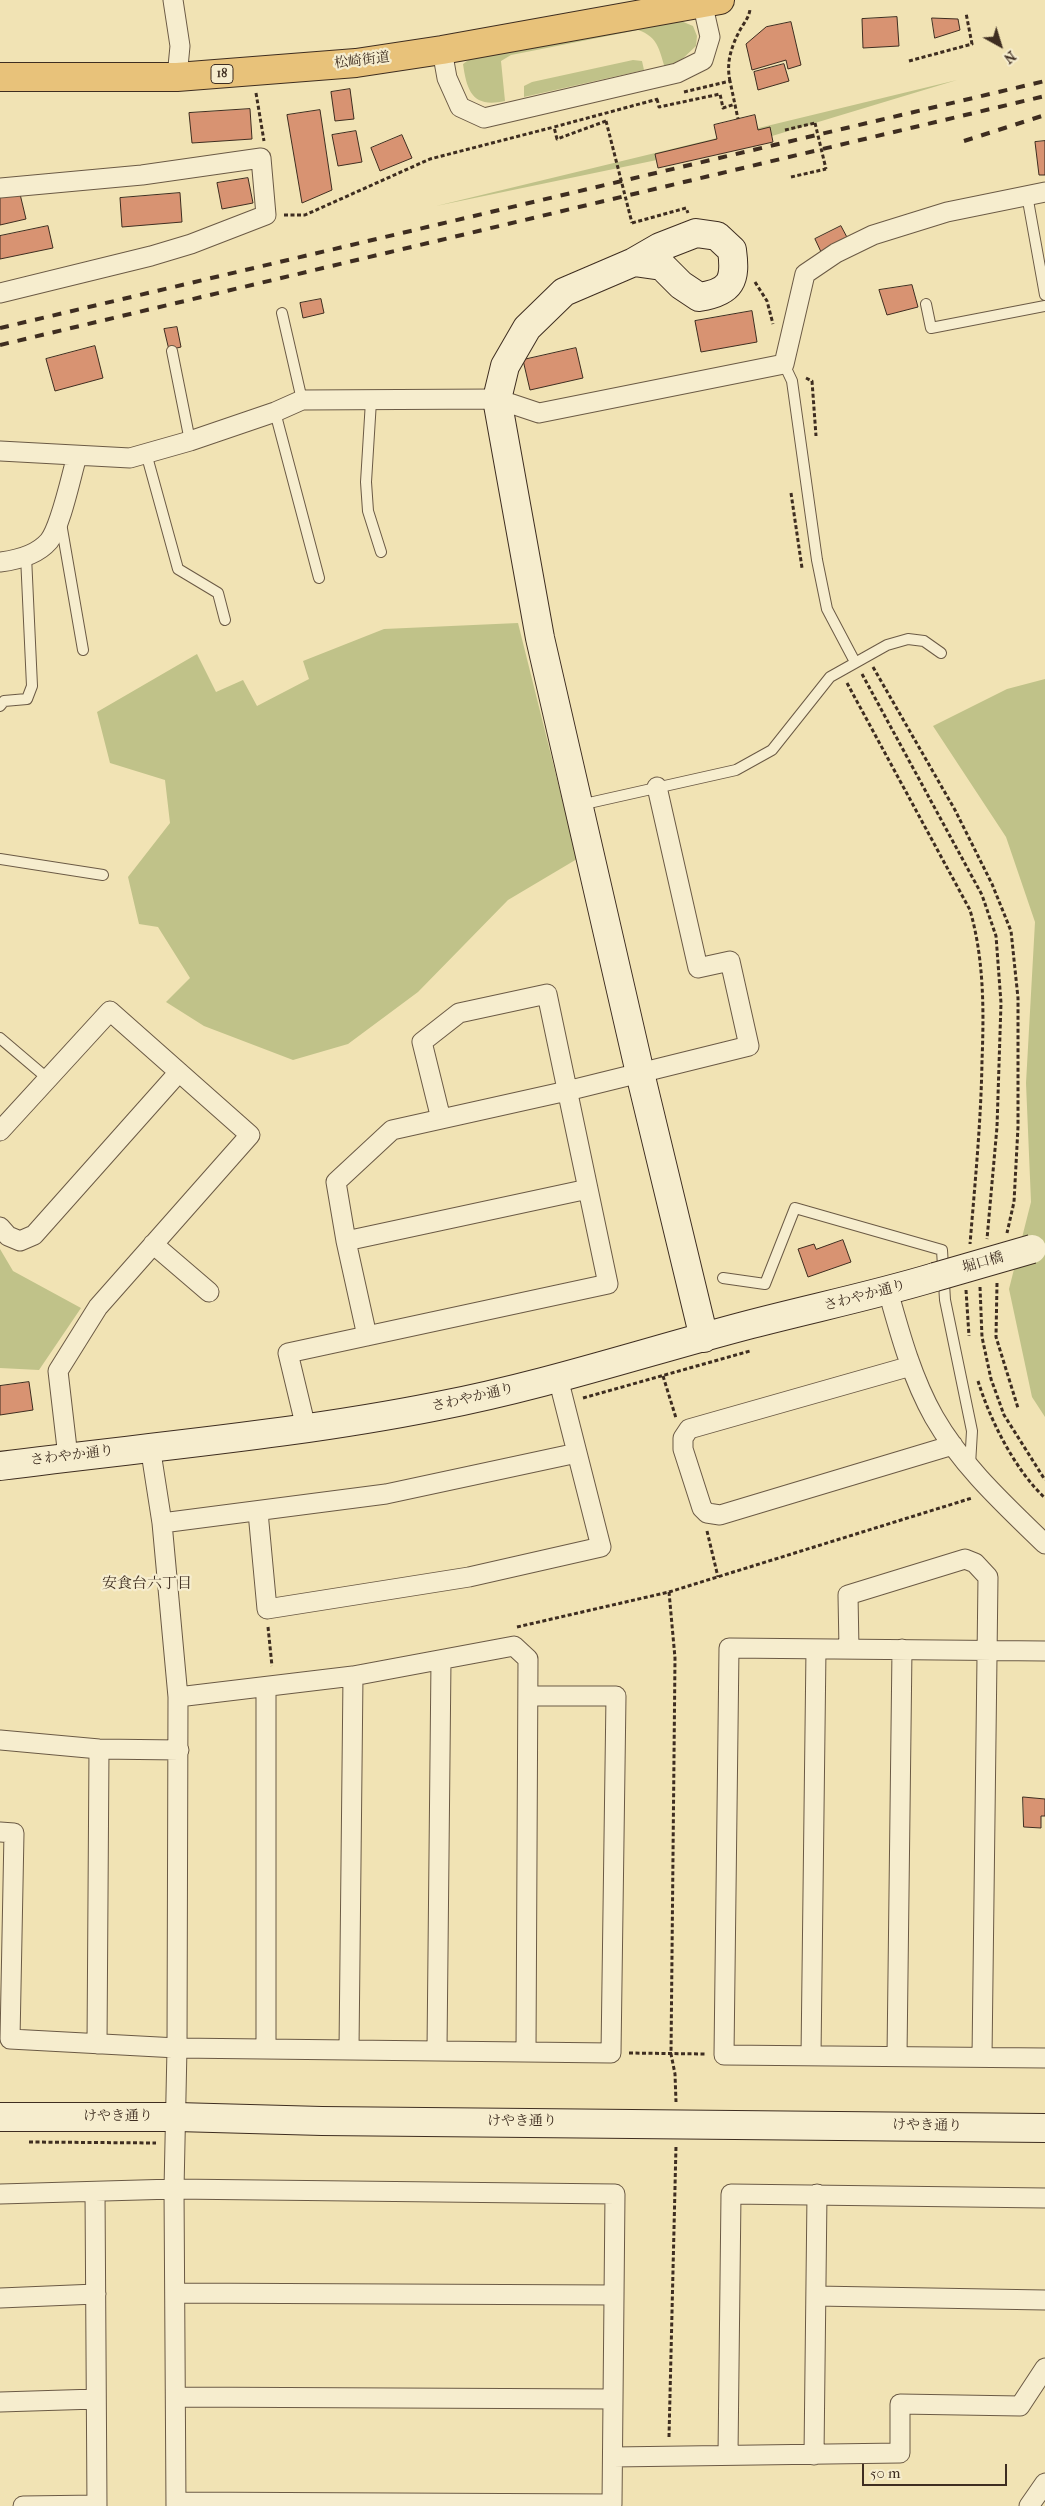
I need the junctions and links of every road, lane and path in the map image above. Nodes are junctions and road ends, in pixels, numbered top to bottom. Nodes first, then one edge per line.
1 (173, 0) edge
2 (708, 1) edge
3 (750, 8) dead end
4 (966, 13) dead end
5 (442, 50) junction
6 (909, 61) dead end
7 (0, 77) edge
8 (177, 77) junction
9 (730, 81) junction
10 (255, 85) dead end
11 (682, 93) dead end
12 (665, 97) dead end
13 (657, 99) junction
14 (735, 104) junction
15 (738, 119) dead end
16 (554, 128) junction
17 (785, 130) dead end
18 (261, 158) junction
19 (791, 177) dead end
20 (0, 188) edge
21 (1036, 193) edge
22 (266, 215) junction
23 (632, 223) dead end
24 (634, 262) junction
25 (735, 273) junction
26 (0, 293) edge
27 (1045, 295) edge
28 (926, 304) dead end
29 (1045, 306) edge
30 (282, 313) dead end
31 (774, 328) dead end
32 (172, 351) dead end
33 (784, 364) junction
34 (498, 399) junction
35 (302, 400) junction
36 (370, 401) junction
37 (275, 412) junction
38 (190, 441) junction
39 (817, 446) dead end
40 (0, 451) edge
41 (146, 453) junction
42 (77, 456) junction
43 (791, 492) dead end
44 (59, 515) junction
45 (381, 552) dead end
46 (26, 556) junction
47 (0, 562) edge
48 (803, 572) dead end
49 (319, 578) dead end
50 (225, 620) dead end
51 (83, 650) dead end
52 (941, 653) dead end
53 (867, 655) junction
54 (856, 662) junction
55 (840, 670) junction
56 (0, 706) edge
57 (657, 787) junction
58 (578, 805) junction
59 (0, 859) edge
60 (103, 875) dead end
61 (0, 1038) edge
62 (179, 1072) junction
63 (640, 1073) junction
64 (47, 1078) junction
65 (568, 1090) junction
66 (442, 1119) junction
67 (0, 1131) edge
68 (588, 1189) junction
69 (0, 1227) edge
70 (1006, 1238) dead end
71 (346, 1241) junction
72 (153, 1244) junction
73 (986, 1246) dead end
74 (1039, 1247) edge
75 (969, 1252) dead end
76 (999, 1274) dead end
77 (935, 1277) joint
78 (723, 1278) dead end
79 (967, 1280) dead end
80 (981, 1282) dead end
81 (888, 1291) junction
82 (209, 1292) dead end
83 (367, 1336) junction
84 (704, 1338) junction
85 (969, 1339) dead end
86 (656, 1352) junction
87 (911, 1366) junction
88 (977, 1374) dead end
89 (558, 1378) junction
90 (1018, 1408) dead end
91 (306, 1428) junction
92 (682, 1438) junction
93 (953, 1445) junction
94 (150, 1446) junction
95 (577, 1453) junction
96 (68, 1457) junction
97 (0, 1466) edge
98 (970, 1466) junction
99 (1045, 1480) edge
100 (992, 1492) junction
101 (1045, 1498) edge
102 (702, 1508) junction
103 (258, 1512) junction
104 (162, 1523) junction
105 (1045, 1544) edge
106 (718, 1577) junction
107 (669, 1592) junction
108 (267, 1609) junction
109 (508, 1629) dead end
110 (816, 1649) junction
111 (849, 1649) junction
112 (902, 1649) junction
113 (988, 1650) junction
114 (1045, 1651) edge
115 (441, 1660) junction
116 (281, 1665) dead end
117 (272, 1666) junction
118 (262, 1667) dead end
119 (353, 1676) junction
120 (266, 1687) junction
121 (529, 1696) junction
122 (178, 1698) junction
123 (0, 1740) edge
124 (99, 1749) junction
125 (179, 1750) junction
126 (0, 1832) edge
127 (97, 2044) junction
128 (177, 2048) junction
129 (266, 2048) junction
130 (349, 2049) junction
131 (437, 2049) junction
132 (526, 2050) junction
133 (611, 2053) junction
134 (670, 2054) junction
135 (724, 2055) junction
136 (811, 2056) junction
137 (897, 2056) junction
138 (982, 2057) junction
139 (1045, 2058) edge
140 (0, 2117) edge
141 (676, 2123) junction
142 (163, 2126) junction
143 (1045, 2128) edge
144 (20, 2142) dead end
145 (156, 2152) dead end
146 (174, 2189) junction
147 (95, 2192) junction
148 (0, 2194) edge
149 (817, 2194) junction
150 (1045, 2198) edge
151 (175, 2293) junction
152 (96, 2294) junction
153 (614, 2295) junction
154 (816, 2296) junction
155 (0, 2298) edge
156 (1045, 2300) edge
157 (1045, 2368) edge
158 (176, 2397) junction
159 (96, 2399) junction
160 (613, 2399) junction
161 (0, 2402) edge
162 (728, 2454) junction
163 (668, 2455) junction
164 (814, 2455) junction
165 (612, 2457) junction
166 (1045, 2483) edge
167 (176, 2504) edge
168 (260, 2504) edge
169 (97, 2505) edge
170 (491, 2505) edge
171 (23, 2506) edge
172 (1029, 2506) edge

1 - 8 street
2 - 5 main road, 松崎街道 / 18
2 - 5 street
3 - 9 path
4 - 6 path
5 - 8 main road, 松崎街道 / 18
7 - 8 main road, 松崎街道 / 18
9 - 11 path
9 - 14 path
10 - 18 path
12 - 13 path
13 - 14 path
13 - 16 path
14 - 15 path
16 - 22 path
16 - 23 path, bridge
17 - 19 path, bridge
18 - 20 street
18 - 22 street
21 - 27 lane
21 - 33 street
22 - 26 street
24 - 25 street
24 - 25 street
24 - 34 street
25 - 31 path
28 - 29 lane
30 - 35 lane
32 - 38 lane
33 - 34 street
33 - 39 path
33 - 54 lane
34 - 36 street
34 - 58 street
35 - 36 street
35 - 37 street
36 - 45 lane
37 - 38 street
37 - 49 lane
38 - 41 street
40 - 42 street
41 - 42 street
41 - 50 lane
42 - 44 street
43 - 48 path
44 - 46 street
44 - 51 lane
46 - 47 street
46 - 56 lane
52 - 53 lane
53 - 54 lane
53 - 70 path
54 - 55 lane
54 - 73 path
55 - 57 lane
55 - 75 path
57 - 58 lane
57 - 63 street
58 - 63 street
59 - 60 lane
61 - 64 lane
62 - 64 street
62 - 69 street
62 - 72 street
63 - 65 street
63 - 84 street
64 - 67 street
65 - 66 street
65 - 66 street
65 - 68 street
66 - 71 street
68 - 71 street
68 - 83 street
71 - 83 street
72 - 82 street
72 - 96 street
74 - 77 street, 堀口橋, bridge
76 - 90 path
77 - 81 street, さわやか通り
78 - 98 lane
79 - 85 path
80 - 99 path
81 - 84 street, さわやか通り
81 - 87 street
83 - 91 street
84 - 86 street, さわやか通り
86 - 89 street, さわやか通り
86 - 92 path
87 - 92 street
87 - 93 street
88 - 101 path
89 - 91 street, さわやか通り
89 - 95 street
91 - 94 street, さわやか通り
92 - 102 street
93 - 98 street
93 - 102 street
94 - 96 street, さわやか通り
94 - 104 street
95 - 103 street
95 - 108 street
96 - 97 street, さわやか通り
98 - 100 street
100 - 105 street
100 - 106 path
102 - 106 path
103 - 104 street
103 - 108 street
104 - 122 street
106 - 107 path
107 - 109 path
107 - 134 path
108 - 117 path
110 - 111 street
110 - 135 street
110 - 136 street
111 - 112 street
111 - 113 street
112 - 113 street
112 - 137 street
113 - 114 street
113 - 138 street
115 - 119 street
115 - 121 street
115 - 131 street
116 - 117 path
117 - 118 path
119 - 120 street
119 - 130 street
120 - 122 street
120 - 129 street
121 - 132 street
121 - 133 street
122 - 125 street
123 - 124 street
124 - 125 street
124 - 127 street
125 - 128 street
126 - 127 street
127 - 128 street
128 - 129 street
128 - 142 street
129 - 130 street
130 - 131 street
131 - 132 street
132 - 133 street
133 - 134 path
134 - 135 path
134 - 141 path
135 - 136 street
136 - 137 street
137 - 138 street
138 - 139 street
140 - 142 street, けやき通り
141 - 142 street, けやき通り
141 - 143 street, けやき通り
141 - 163 path
142 - 144 path
142 - 145 path
142 - 146 street
146 - 147 street
146 - 151 street
146 - 153 street
147 - 148 street
147 - 152 street
149 - 150 street
149 - 154 street
149 - 162 street
151 - 153 street
151 - 158 street
152 - 155 street
152 - 159 street
153 - 160 street
154 - 156 street
154 - 164 street
157 - 164 street
158 - 160 street
158 - 167 street
159 - 161 street
159 - 169 street
160 - 165 street
162 - 163 street
162 - 164 street
163 - 165 street
165 - 170 street
166 - 172 street
167 - 168 street
168 - 170 street
169 - 171 street

